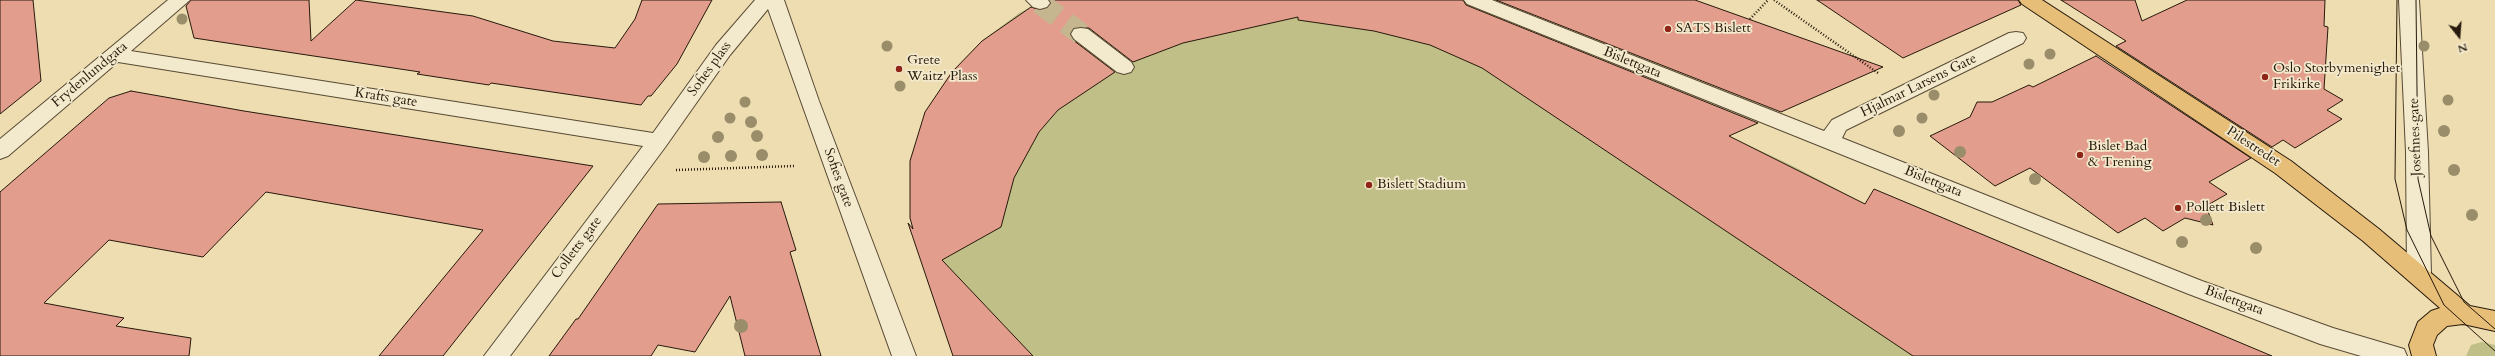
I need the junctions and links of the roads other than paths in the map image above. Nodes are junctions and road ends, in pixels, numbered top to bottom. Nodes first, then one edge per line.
1 (180, 0) edge
2 (765, 0) edge
3 (774, 0) edge
4 (1474, 0) edge
5 (2030, 0) edge
6 (2410, 0) edge
7 (1081, 34) tunnel mouth
8 (2016, 38) dead end
9 (113, 55) junction
10 (1124, 67) dead end
11 (658, 141) junction
12 (1829, 141) junction
13 (0, 151) edge
14 (2419, 275) junction
15 (2463, 314) junction
16 (2495, 321) edge
17 (496, 356) edge
18 (904, 356) edge
19 (2395, 356) edge
20 (2424, 356) edge

1 - 9 street, Frydenlundgata
2 - 11 street, Sofies plass
3 - 18 street, Sofies gate
4 - 12 street, Bislettgata
5 - 14 main road, Pilestredet
6 - 14 street, Josefines gate
7 - 10 street
8 - 12 street, Hjalmar Larsens Gate
9 - 11 street, Krafts gate
9 - 13 street, Frydenlundgata
11 - 17 street, Colletts gate
12 - 19 street, Bislettgata
14 - 15 main road, Pilestredet
15 - 16 main road
15 - 20 main road

